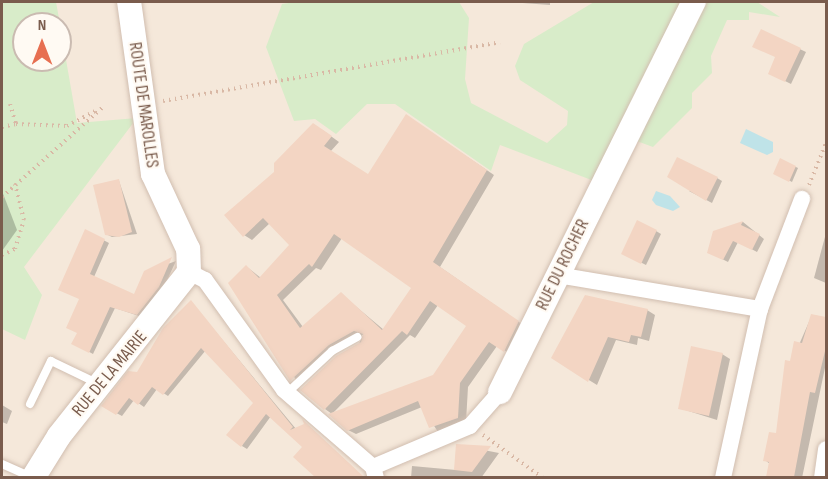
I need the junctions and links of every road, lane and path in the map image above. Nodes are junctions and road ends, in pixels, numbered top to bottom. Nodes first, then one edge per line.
1 (129, 2) edge
2 (694, 2) edge
3 (500, 42) dead end
4 (10, 104) dead end
5 (142, 104) junction
6 (16, 124) junction
7 (2, 127) edge
8 (826, 143) edge
9 (15, 184) junction
10 (2, 197) edge
11 (802, 199) joint
12 (2, 255) edge
13 (189, 272) junction
14 (557, 274) junction
15 (760, 309) junction
16 (357, 337) dead end
17 (100, 384) junction
18 (287, 393) junction
19 (506, 395) joint
20 (30, 404) dead end
21 (470, 426) junction
22 (826, 449) edge
23 (2, 464) edge
24 (374, 472) edge
25 (32, 477) edge
26 (543, 477) edge
27 (723, 477) edge
28 (822, 477) edge

1 - 5 street, ROUTE DE MAROLLES
2 - 14 street, RUE DU ROCHER
3 - 5 path
4 - 6 path
5 - 13 street, ROUTE DE MAROLLES
6 - 7 path
6 - 9 path
8 - 11 path
9 - 10 path
9 - 12 path
11 - 15 street
13 - 17 street, RUE DE LA MAIRIE
13 - 18 street
14 - 15 street
14 - 19 street, RUE DU ROCHER
15 - 27 street
16 - 18 lane
17 - 20 lane
17 - 25 street, RUE DE LA MAIRIE
18 - 24 street
19 - 21 street, RUE DU ROCHER
21 - 24 street, RUE DU ROCHER
21 - 26 path
22 - 28 street
23 - 25 lane

